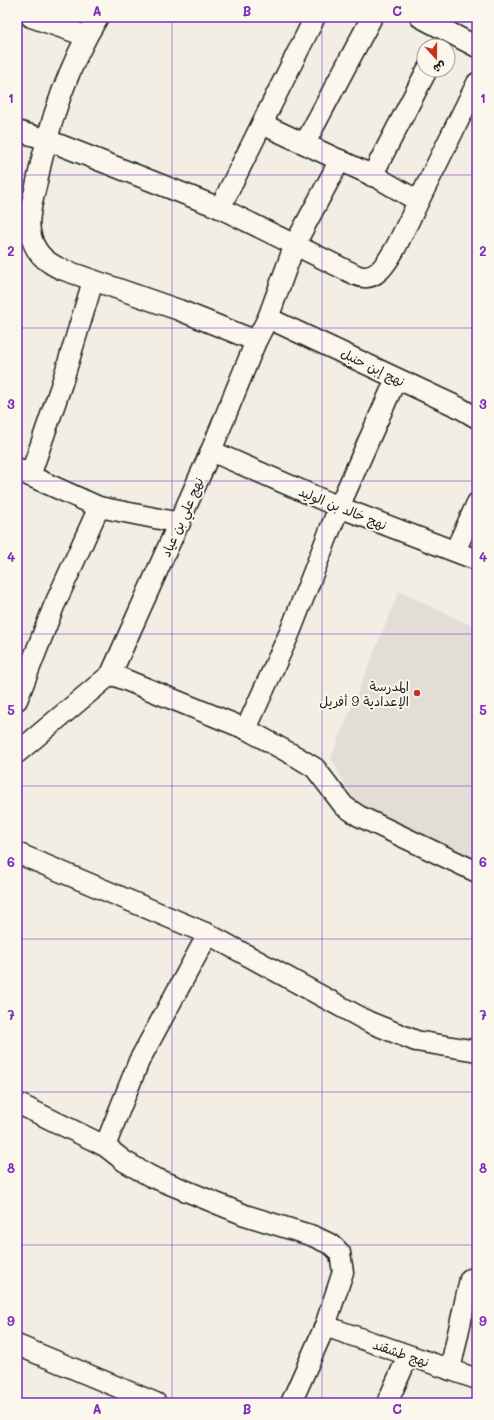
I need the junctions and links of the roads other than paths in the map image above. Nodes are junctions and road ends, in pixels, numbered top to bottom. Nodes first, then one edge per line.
1 (32, 17) edge
2 (98, 17) edge
3 (315, 17) edge
4 (372, 17) edge
5 (420, 17) edge
6 (86, 36) junction
7 (443, 38) edge
8 (456, 41) edge
9 (477, 47) edge
10 (423, 78) edge
11 (477, 83) edge
12 (262, 124) junction
13 (17, 131) edge
14 (45, 139) junction
15 (305, 143) junction
16 (340, 160) junction
17 (372, 176) junction
18 (418, 201) junction
19 (220, 208) junction
20 (295, 244) junction
21 (92, 281) junction
22 (268, 318) junction
23 (256, 341) junction
24 (396, 379) junction
25 (477, 418) edge
26 (212, 451) junction
27 (23, 472) edge
28 (477, 503) edge
29 (99, 507) junction
30 (339, 507) junction
31 (180, 523) junction
32 (455, 551) junction
33 (477, 560) edge
34 (111, 674) junction
35 (17, 700) edge
36 (246, 729) junction
37 (18, 748) edge
38 (17, 854) edge
39 (477, 872) edge
40 (208, 934) junction
41 (477, 1051) edge
42 (17, 1103) edge
43 (105, 1146) junction
44 (470, 1279) dead end
45 (325, 1326) junction
46 (17, 1345) edge
47 (408, 1356) junction
48 (450, 1370) junction
49 (477, 1379) edge
50 (132, 1399) edge
51 (156, 1403) edge
52 (291, 1403) edge
53 (387, 1403) edge

1 - 6 street
2 - 6 street
3 - 12 street
4 - 15 street
5 - 7 street
6 - 14 street
8 - 9 street
10 - 17 street
11 - 18 street
12 - 15 street
12 - 19 street
13 - 14 street
14 - 19 street
14 - 21 street
15 - 16 street
16 - 17 street
16 - 20 street, نهج علي بن عياد
17 - 18 street
18 - 20 street
19 - 20 street
20 - 22 street, نهج علي بن عياد
21 - 23 street
21 - 27 street
22 - 23 street, نهج علي بن عياد
22 - 24 street, نهج إبن حنبل
23 - 26 street, نهج علي بن عياد
24 - 25 street, نهج إبن حنبل
24 - 30 street
26 - 30 street, نهج خالد بن الوليد
26 - 31 street, نهج علي بن عياد
27 - 29 street
28 - 32 street
29 - 31 street
29 - 35 street
30 - 32 street, نهج خالد بن الوليد
30 - 36 street
31 - 34 street, نهج علي بن عياد
32 - 33 street, نهج خالد بن الوليد
34 - 36 street
34 - 37 street, نهج علي بن عياد
36 - 39 street
38 - 40 street
40 - 41 street
40 - 43 street
42 - 43 street
43 - 45 street
44 - 48 street
45 - 47 street, نهج طشقند
45 - 52 street
46 - 50 street
47 - 48 street, نهج طشقند
47 - 53 street
48 - 49 street, نهج طشقند
50 - 51 street

